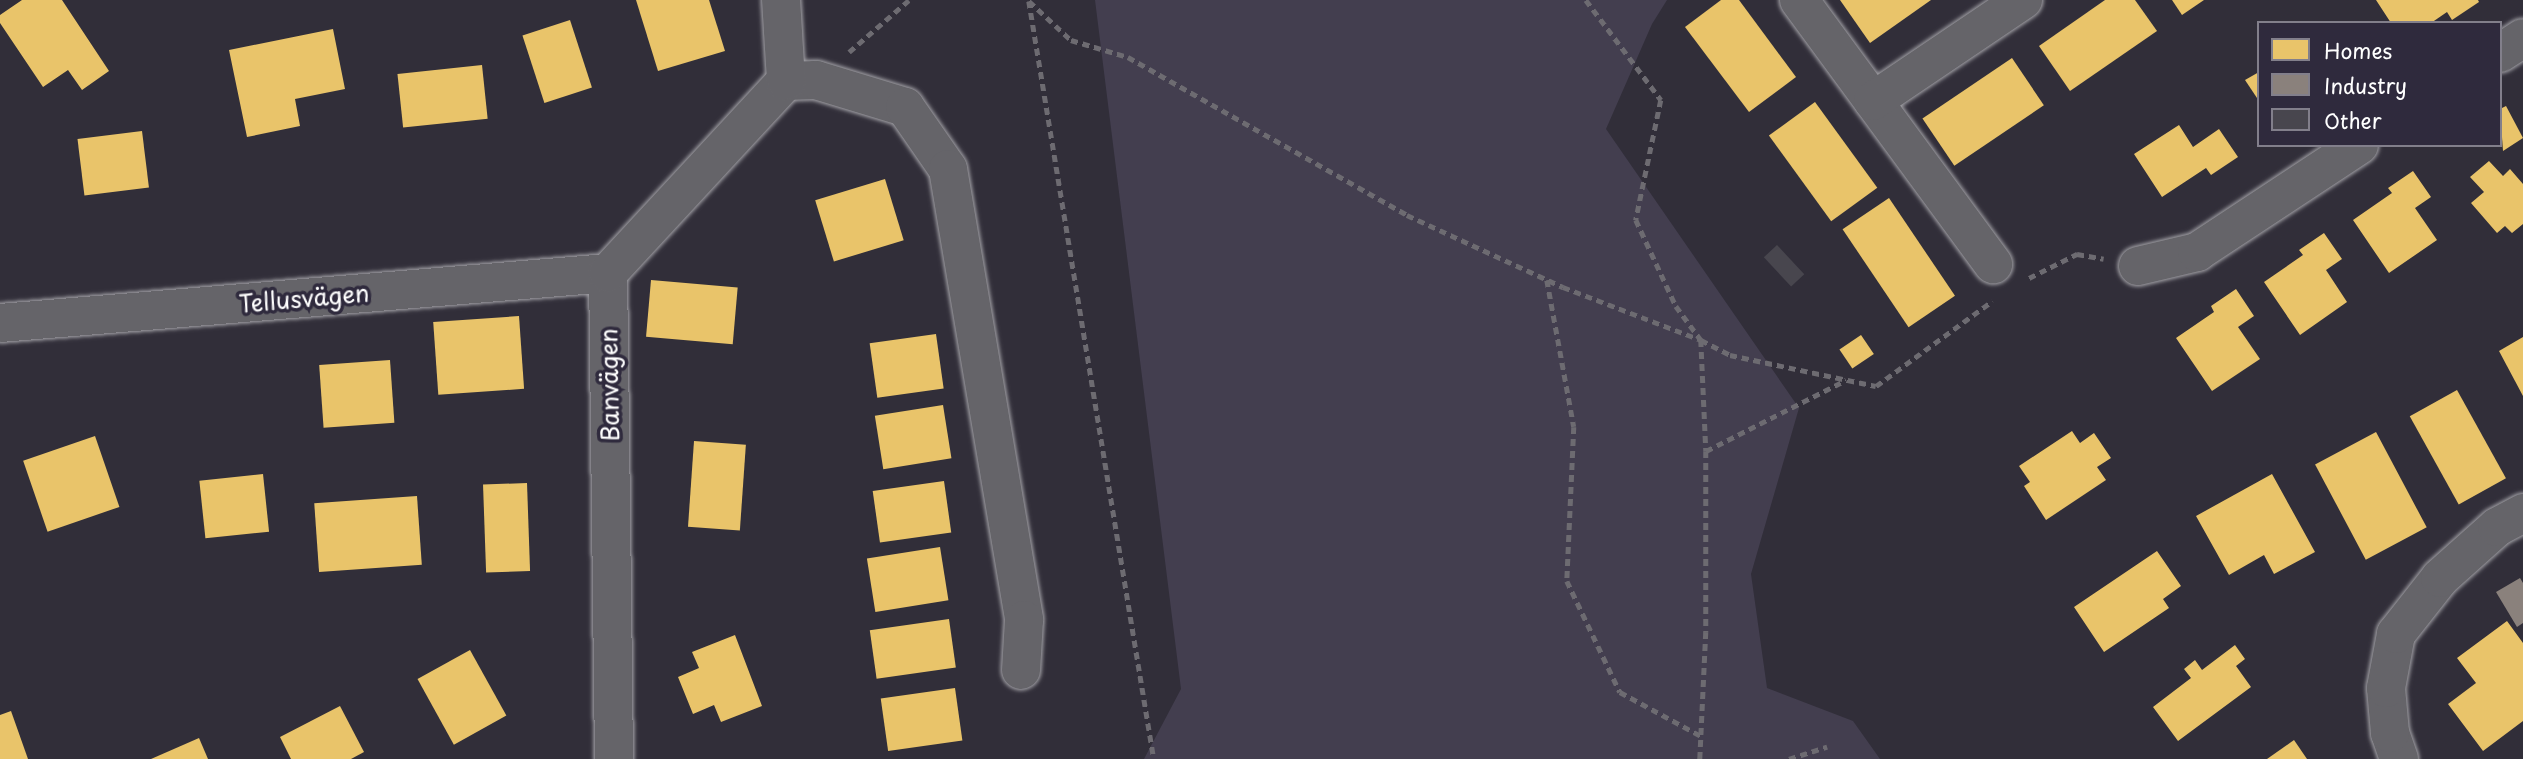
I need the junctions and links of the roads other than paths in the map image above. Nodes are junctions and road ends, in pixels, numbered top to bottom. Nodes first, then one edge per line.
1 (781, 0) edge
2 (1799, 0) edge
3 (2022, 0) edge
4 (2523, 38) edge
5 (2502, 52) edge
6 (801, 81) junction
7 (1873, 101) junction
8 (2356, 147) edge
9 (2138, 266) road end
10 (608, 273) junction
11 (2006, 279) road end
12 (0, 323) edge
13 (2523, 513) edge
14 (1021, 670) dead end
15 (614, 759) edge
16 (2399, 759) edge

1 - 6 street
2 - 7 street
3 - 7 street
4 - 5 street
6 - 10 street
6 - 14 street
7 - 11 street
8 - 9 street
10 - 12 street, Tellusvägen
10 - 15 street, Banvägen
13 - 16 street

